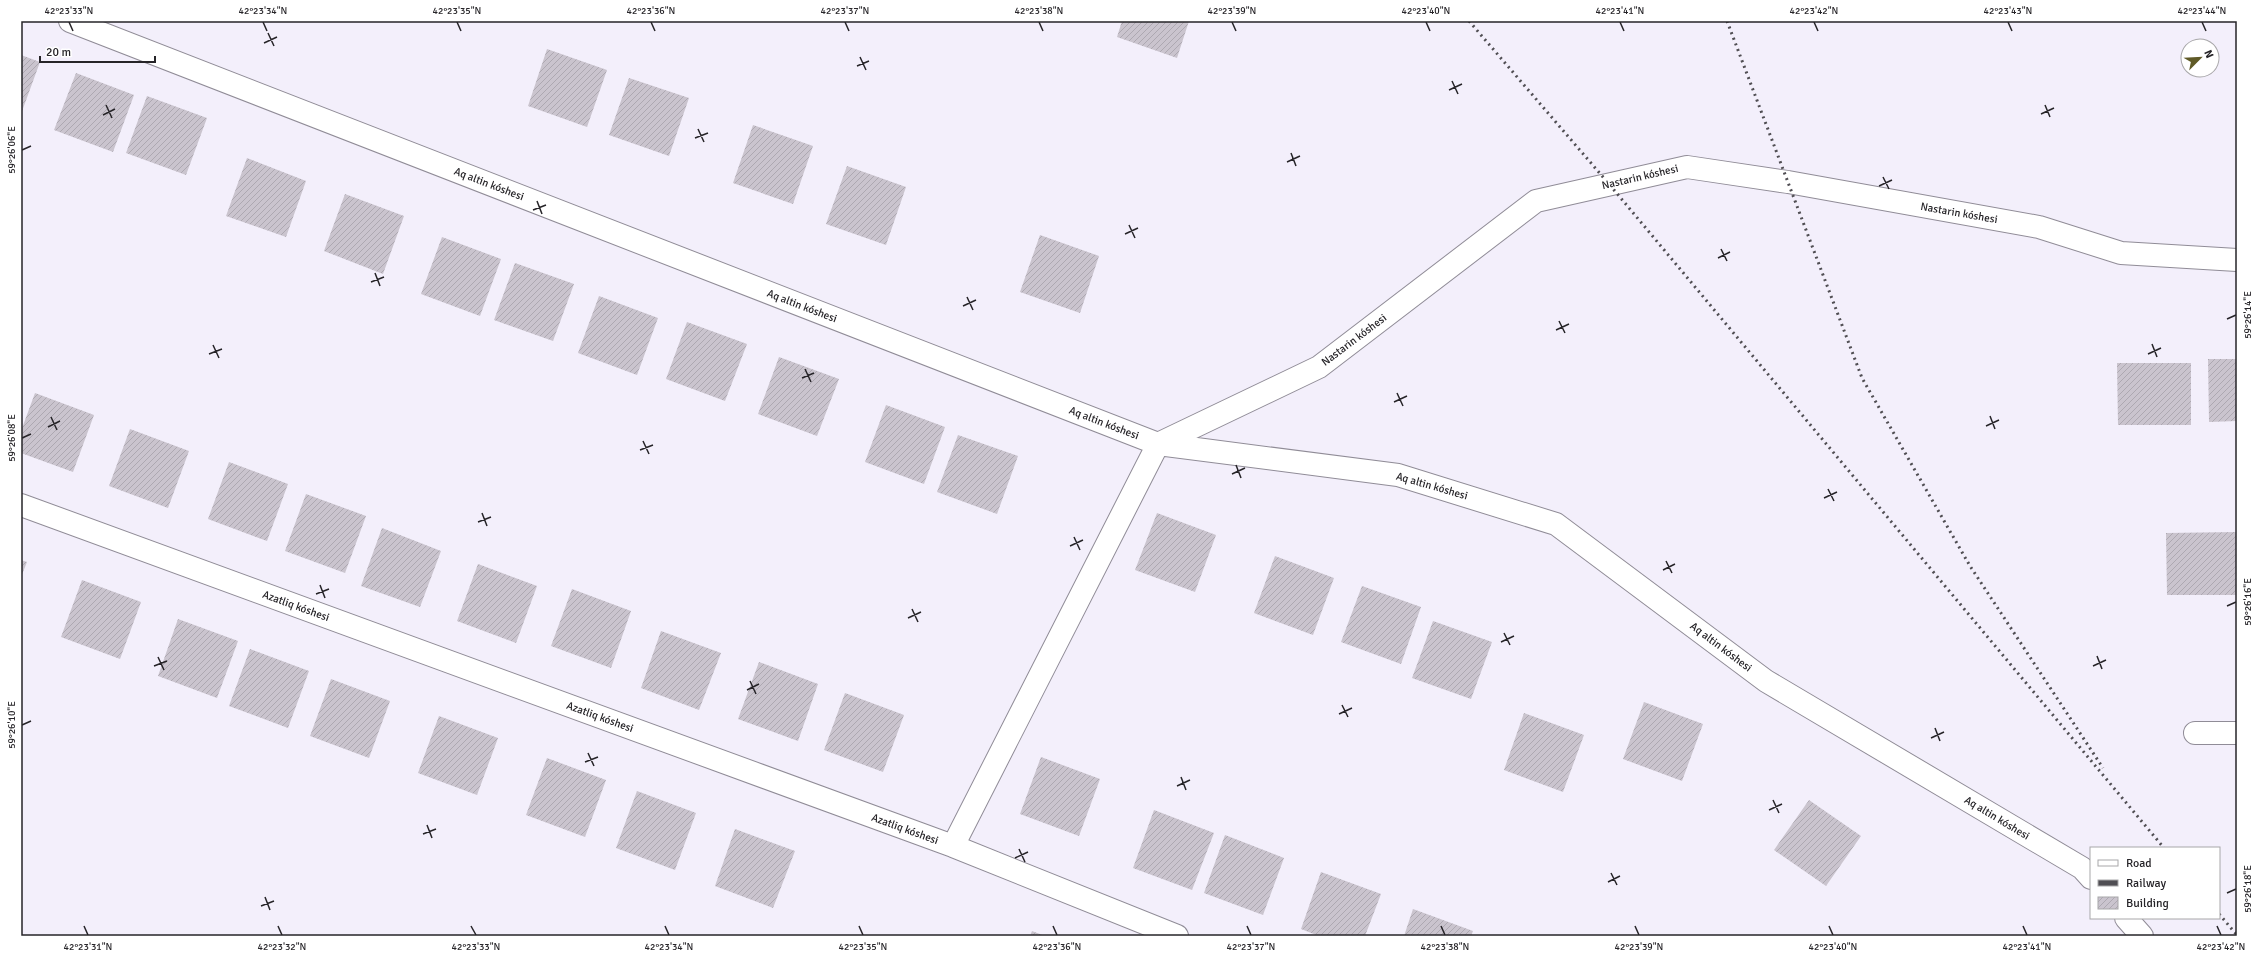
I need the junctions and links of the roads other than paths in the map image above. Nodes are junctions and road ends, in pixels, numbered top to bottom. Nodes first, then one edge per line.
1 (70, 21) edge
2 (2237, 260) edge
3 (1158, 444) junction
4 (21, 505) edge
5 (2195, 733) dead end
6 (2237, 734) edge
7 (953, 846) junction
8 (2090, 877) edge
9 (2127, 919) edge
10 (1177, 936) edge
11 (2142, 936) edge

1 - 3 street, Aq altin kóshesi
2 - 3 street, Nastarin kóshesi
3 - 7 street
3 - 8 street, Aq altin kóshesi
4 - 7 street, Azatliq kóshesi
5 - 6 street
7 - 10 street, Azatliq kóshesi
9 - 11 street

